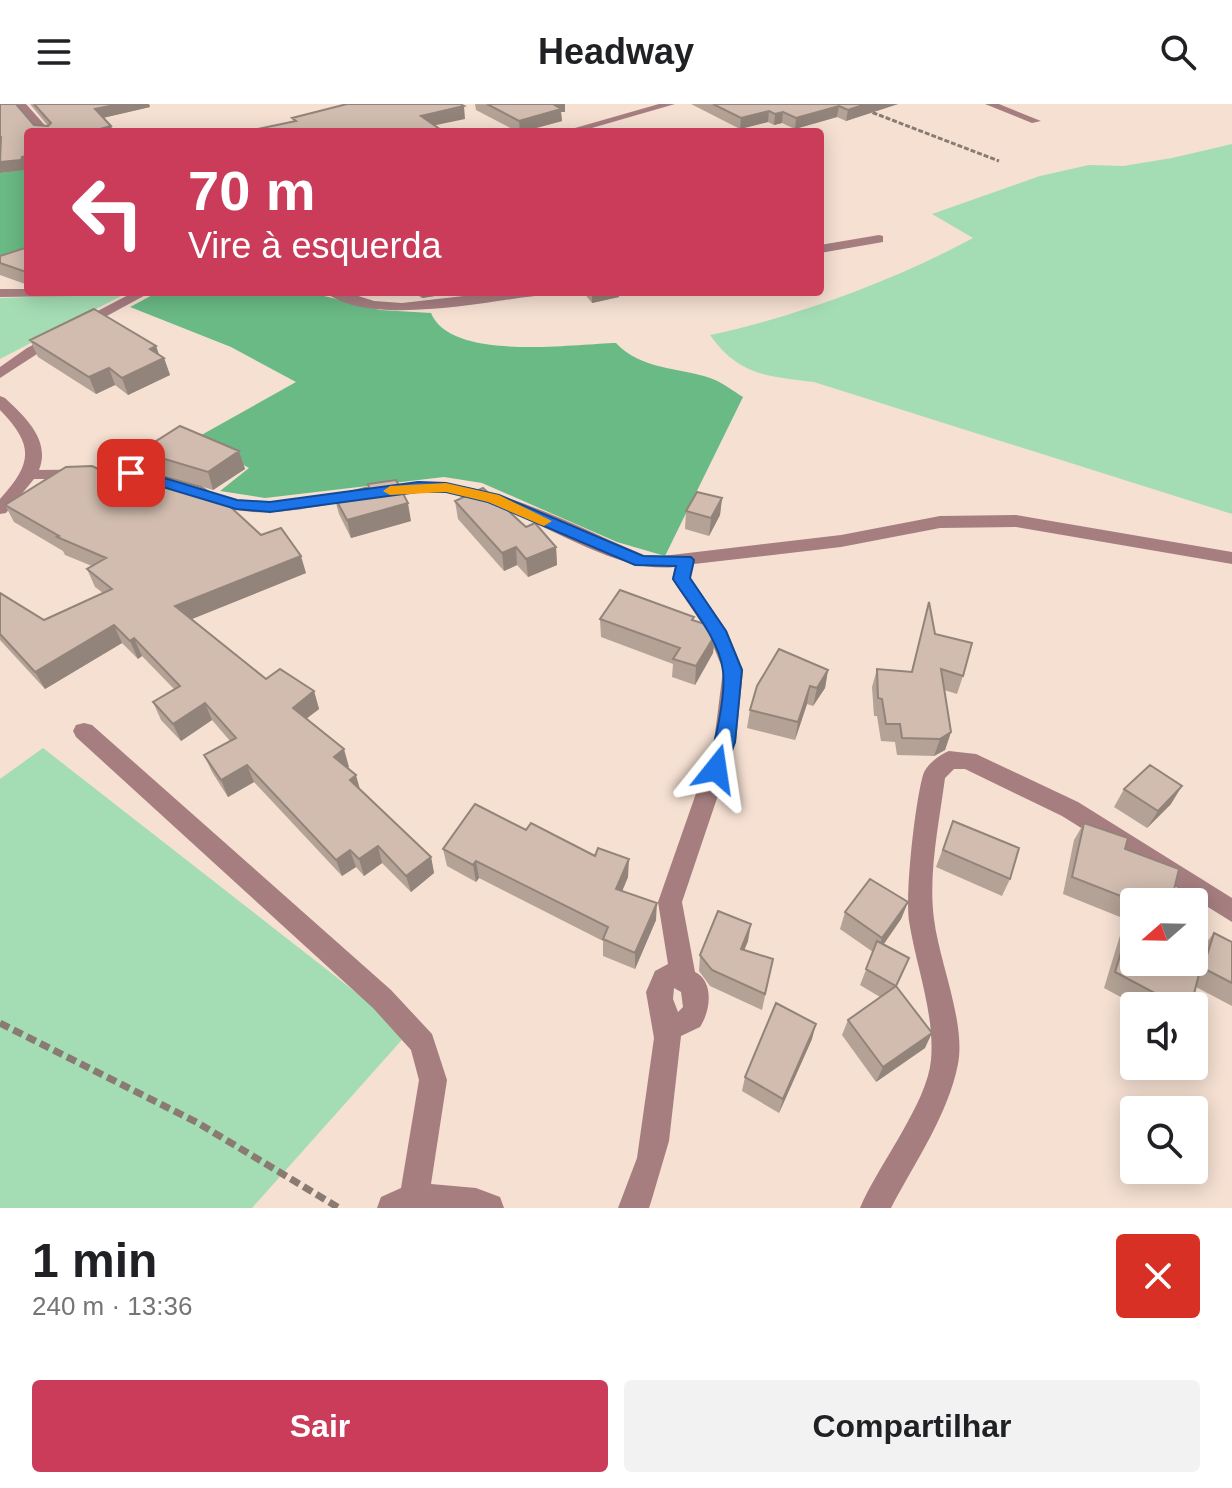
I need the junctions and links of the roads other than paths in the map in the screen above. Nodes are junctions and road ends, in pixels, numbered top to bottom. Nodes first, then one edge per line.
1 (21, 104) edge
2 (670, 104) edge
3 (990, 104) edge
4 (1036, 121) dead end
5 (42, 128) edge
6 (581, 128) edge
7 (879, 239) dead end
8 (824, 248) edge
9 (0, 293) edge
10 (24, 293) edge
11 (136, 296) edge
12 (345, 296) edge
13 (500, 296) edge
14 (0, 374) edge
15 (0, 401) edge
16 (31, 474) junction
17 (0, 509) edge
18 (1232, 558) edge
19 (686, 560) junction
20 (84, 731) dead end
21 (1232, 911) edge
22 (403, 1202) edge
23 (489, 1208) edge
24 (633, 1208) edge
25 (875, 1208) edge

1 - 5 street
2 - 6 street
3 - 4 street
7 - 8 street
9 - 10 street
11 - 14 street
12 - 13 street
15 - 16 street
16 - 17 street
16 - 19 street
18 - 19 street
19 - 24 street
20 - 22 street
21 - 25 street
22 - 23 street

